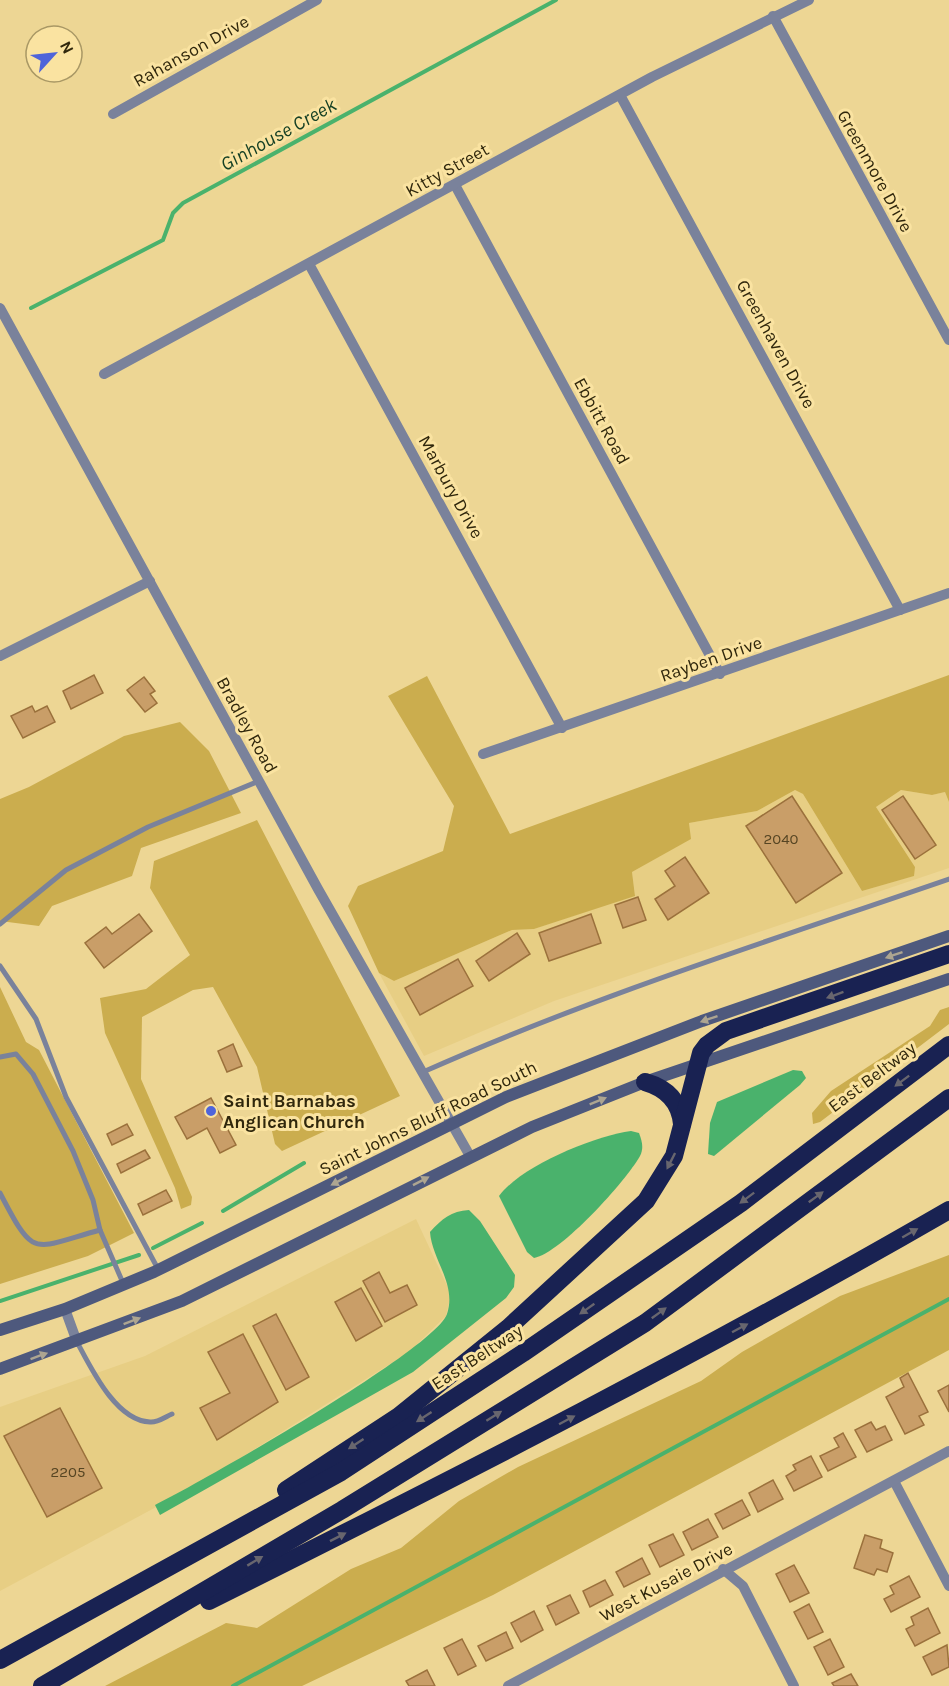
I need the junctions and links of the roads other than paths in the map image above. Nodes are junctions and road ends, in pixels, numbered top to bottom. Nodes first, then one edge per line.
1 (317, 0) edge
2 (809, 0) edge
3 (773, 16) junction
4 (620, 95) junction
5 (113, 114) dead end
6 (455, 184) junction
7 (309, 264) junction
8 (0, 308) edge
9 (949, 340) edge
10 (104, 374) dead end
11 (150, 581) junction
12 (949, 593) edge
13 (900, 610) junction
14 (0, 656) edge
15 (720, 674) junction
16 (562, 728) junction
17 (483, 754) dead end
18 (259, 781) junction
19 (949, 879) edge
20 (0, 924) edge
21 (949, 936) edge
22 (949, 954) edge
23 (0, 966) edge
24 (949, 979) edge
25 (949, 1045) edge
26 (0, 1057) edge
27 (697, 1065) junction
28 (423, 1072) junction
29 (645, 1082) junction
30 (949, 1098) edge
31 (452, 1123) junction
32 (683, 1131) junction
33 (470, 1156) junction
34 (0, 1193) edge
35 (949, 1210) edge
36 (100, 1230) junction
37 (159, 1270) junction
38 (124, 1284) junction
39 (65, 1309) junction
40 (0, 1330) edge
41 (78, 1342) junction
42 (0, 1370) edge
43 (172, 1414) dead end
44 (949, 1451) edge
45 (894, 1480) junction
46 (723, 1569) junction
47 (149, 1580) junction
48 (949, 1586) edge
49 (0, 1660) edge
50 (79, 1666) junction
51 (42, 1686) edge
52 (508, 1686) edge
53 (794, 1686) edge

1 - 5 street, Rahanson Drive
2 - 3 street, Kitty Street
3 - 4 street, Kitty Street
3 - 9 street, Greenmore Drive
4 - 6 street, Kitty Street
4 - 13 street, Greenhaven Drive
6 - 7 street, Kitty Street
6 - 15 street, Ebbitt Road
7 - 10 street, Kitty Street
7 - 16 street, Marbury Drive
8 - 11 street, Bradley Road
11 - 14 street
11 - 18 street, Bradley Road
12 - 13 street, Rayben Drive
13 - 15 street, Rayben Drive
15 - 16 street, Rayben Drive
16 - 17 street, Rayben Drive
18 - 20 lane
18 - 28 street, Bradley Road
19 - 28 lane
21 -> 31 main road, Saint Johns Bluff Road South
22 -> 27 highway
23 - 37 lane
24 - 27 main road
25 -> 47 highway, East Beltway
26 - 36 lane
27 - 29 main road
27 - 32 highway
28 - 31 street, Bradley Road
29 - 32 highway
33 -> 29 main road
50 -> 30 highway
31 - 33 street, Bradley Road
31 -> 37 main road, Saint Johns Bluff Road South
32 -> 47 highway
41 -> 33 main road
34 - 36 lane
50 -> 35 highway
36 - 38 lane
37 - 38 main road, Saint Johns Bluff Road South
38 - 39 main road, Saint Johns Bluff Road South
39 - 40 main road, Saint Johns Bluff Road South
39 - 41 street
42 -> 41 main road
41 - 43 lane
44 - 45 street, West Kusaie Drive
45 - 46 street, West Kusaie Drive
45 - 48 street
46 - 52 street, West Kusaie Drive
46 - 53 street
47 - 49 highway, East Beltway
50 - 51 highway

